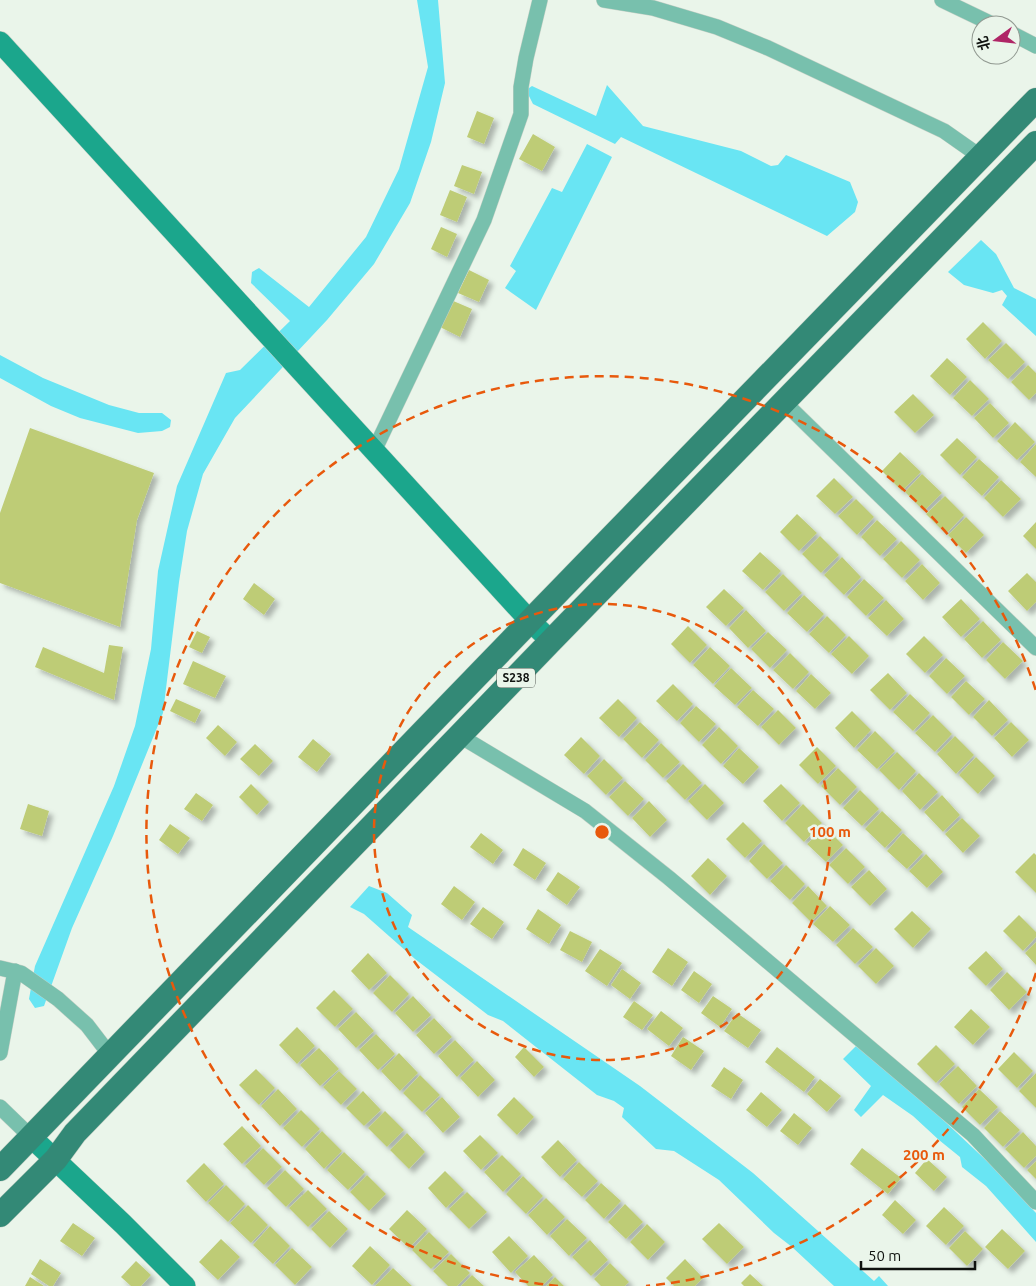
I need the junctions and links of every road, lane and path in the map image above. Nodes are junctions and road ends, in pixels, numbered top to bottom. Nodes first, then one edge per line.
1 (540, 0) edge
2 (604, 0) edge
3 (942, 0) edge
4 (973, 15) edge
5 (1021, 39) edge
6 (0, 42) edge
7 (1036, 46) edge
8 (1036, 100) edge
9 (1036, 143) edge
10 (981, 157) junction
11 (784, 402) junction
12 (374, 451) junction
13 (530, 621) junction
14 (551, 641) junction
15 (1036, 648) edge
16 (460, 736) junction
17 (8, 969) edge
18 (0, 1053) edge
19 (110, 1055) junction
20 (0, 1107) edge
21 (31, 1137) junction
22 (56, 1159) junction
23 (0, 1169) edge
24 (1036, 1202) edge
25 (0, 1215) edge
26 (185, 1286) edge

1 - 12 street
2 - 10 street
3 - 4 street
5 - 7 street
6 - 12 street
8 - 10 main road, S238
9 - 11 main road, S238
10 - 13 main road, S238
11 - 14 main road, S238
11 - 15 street
12 - 13 street
13 - 14 street
13 - 19 main road, S238
14 - 16 main road, S238
16 - 22 main road, S238
16 - 24 street
17 - 18 street
17 - 19 street
19 - 21 main road, S238
20 - 21 street
21 - 22 street
21 - 23 main road, S238
22 - 25 main road, S238
22 - 26 street

